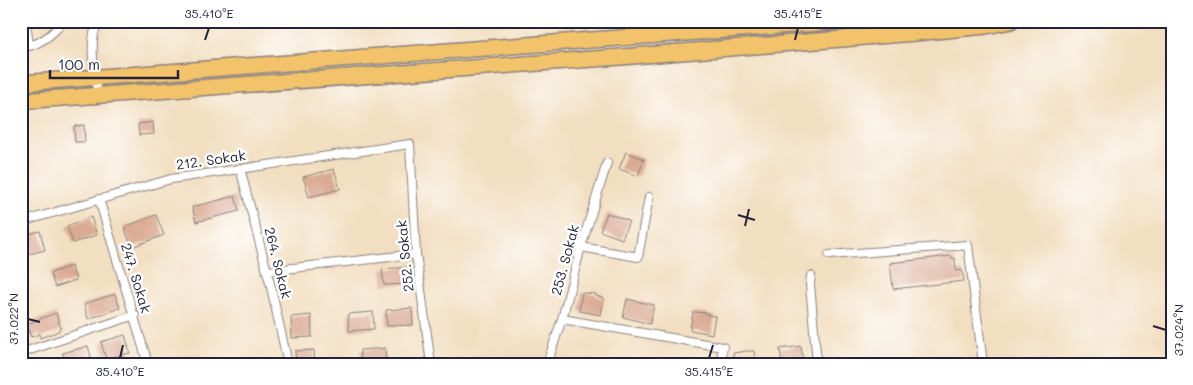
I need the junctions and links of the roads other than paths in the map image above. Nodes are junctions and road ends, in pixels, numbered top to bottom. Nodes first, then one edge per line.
1 (26, 21) edge
2 (63, 21) edge
3 (99, 21) edge
4 (845, 21) edge
5 (1010, 21) edge
6 (25, 47) edge
7 (95, 78) junction
8 (21, 83) edge
9 (98, 96) junction
10 (21, 102) edge
11 (410, 144) joint
12 (607, 163) dead end
13 (240, 168) junction
14 (649, 197) dead end
15 (99, 199) junction
16 (21, 222) edge
17 (581, 247) junction
18 (416, 254) junction
19 (829, 255) dead end
20 (267, 271) junction
21 (810, 276) dead end
22 (135, 315) junction
23 (562, 319) junction
24 (21, 353) edge
25 (148, 364) edge
26 (288, 364) edge
27 (431, 364) edge
28 (547, 364) edge
29 (720, 364) edge
30 (817, 364) edge
31 (983, 364) edge

1 - 6 street
2 - 6 street
3 - 7 street
4 - 7 highway
5 - 9 highway
7 - 8 highway
7 - 9 street
9 - 10 highway
11 - 13 street, 212. Sokak
11 - 18 street, 252. Sokak
12 - 17 street, 253. Sokak
13 - 15 street, 212. Sokak
13 - 20 street, 264. Sokak
14 - 17 street
15 - 16 street, 212. Sokak
15 - 22 street, 247. Sokak
17 - 23 street, 253. Sokak
18 - 20 street
18 - 27 street, 252. Sokak
19 - 31 street
20 - 26 street, 264. Sokak
21 - 30 street
22 - 24 street
22 - 25 street, 247. Sokak
23 - 28 street, 253. Sokak
23 - 29 street

